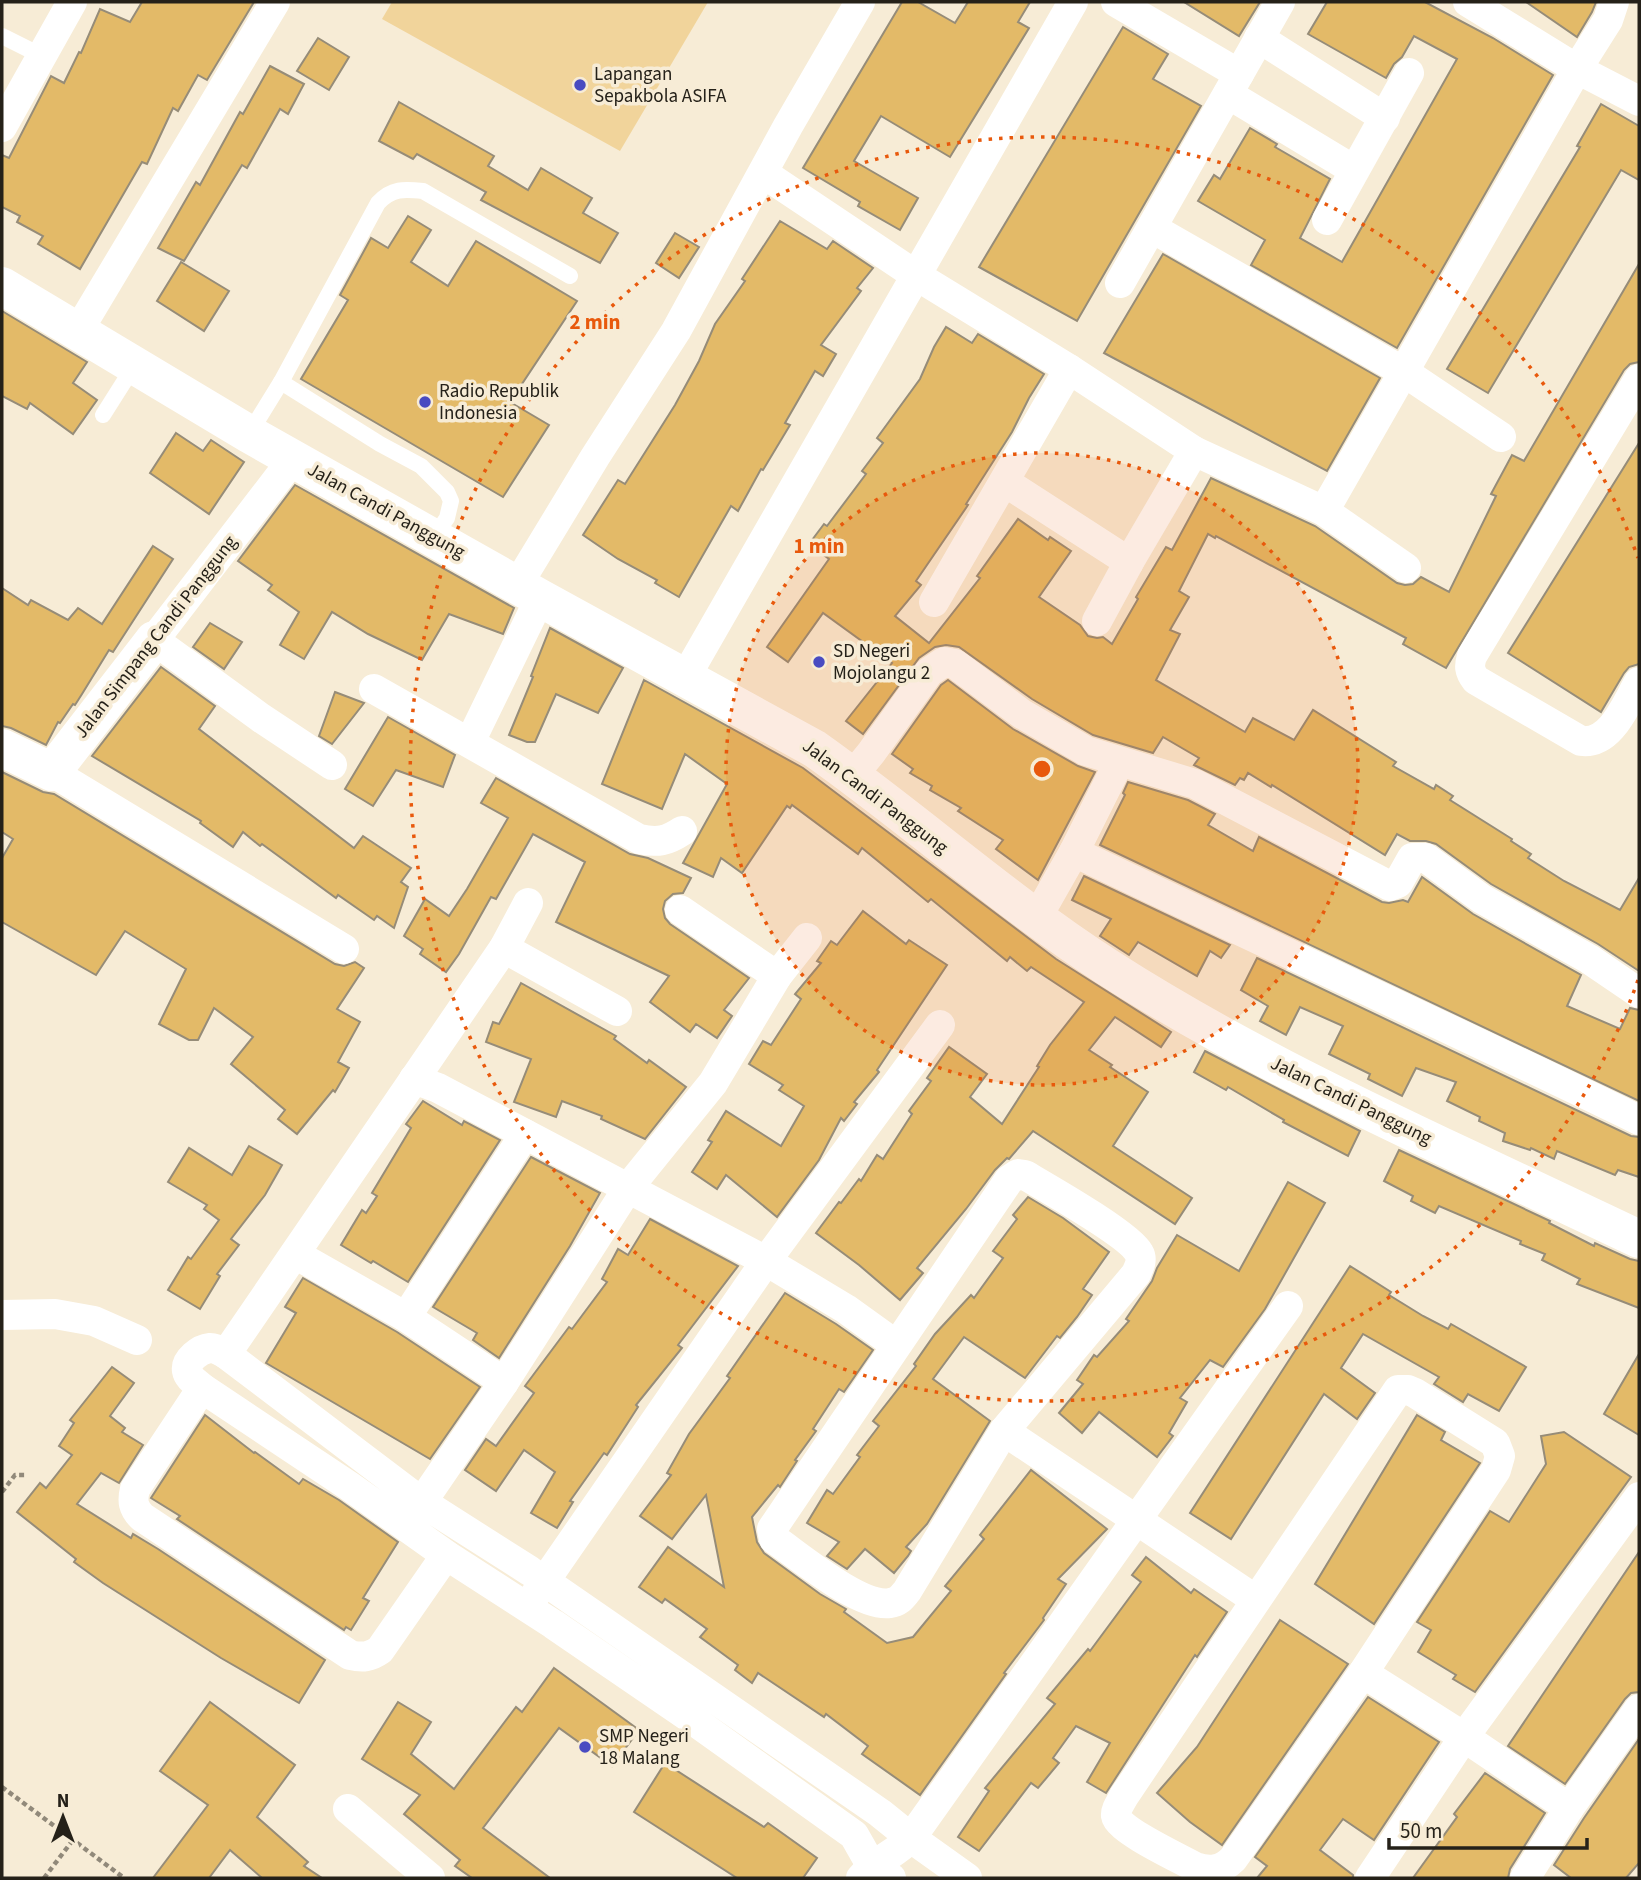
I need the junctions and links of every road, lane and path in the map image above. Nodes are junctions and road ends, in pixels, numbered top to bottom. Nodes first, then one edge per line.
1 (72, 2) edge
2 (860, 2) edge
3 (1073, 2) edge
4 (1116, 2) edge
5 (1280, 2) edge
6 (1468, 2) edge
7 (1615, 2) edge
8 (268, 4) edge
9 (2, 36) edge
10 (1259, 38) junction
11 (42, 55) junction
12 (1577, 69) junction
13 (1409, 73) dead end
14 (1234, 84) junction
15 (1639, 101) edge
16 (1385, 118) junction
17 (2, 127) edge
18 (1354, 170) junction
19 (763, 173) junction
20 (1327, 220) dead end
21 (1152, 228) junction
22 (570, 276) dead end
23 (917, 276) junction
24 (1120, 283) dead end
25 (2, 286) edge
26 (78, 331) junction
27 (134, 366) junction
28 (1069, 369) junction
29 (1404, 372) junction
30 (1639, 379) edge
31 (281, 382) junction
32 (103, 415) dead end
33 (249, 434) junction
34 (1501, 437) dead end
35 (1194, 451) junction
36 (293, 458) junction
37 (1005, 482) junction
38 (1324, 511) junction
39 (434, 537) junction
40 (1129, 562) junction
41 (1406, 568) dead end
42 (529, 591) junction
43 (934, 602) dead end
44 (1097, 621) dead end
45 (154, 640) junction
46 (686, 676) junction
47 (1639, 682) edge
48 (374, 689) dead end
49 (470, 741) junction
50 (2, 748) edge
51 (1119, 762) junction
52 (332, 765) dead end
53 (52, 772) junction
54 (853, 775) junction
55 (682, 831) dead end
56 (1074, 852) junction
57 (528, 903) dead end
58 (680, 910) dead end
59 (1036, 919) junction
60 (807, 938) dead end
61 (503, 948) junction
62 (344, 949) dead end
63 (777, 976) junction
64 (1639, 993) edge
65 (617, 1011) dead end
66 (940, 1025) dead end
67 (414, 1079) junction
68 (1639, 1120) edge
69 (525, 1134) junction
70 (628, 1188) junction
71 (1639, 1239) edge
72 (295, 1254) junction
73 (766, 1261) junction
74 (1288, 1306) dead end
75 (2, 1315) edge
76 (406, 1317) junction
77 (137, 1340) dead end
78 (896, 1345) junction
79 (226, 1354) junction
80 (503, 1382) junction
81 (202, 1388) junction
82 (1004, 1431) junction
83 (367, 1461) junction
84 (27, 1475) dead end
85 (349, 1486) junction
86 (2, 1492) edge
87 (1639, 1497) edge
88 (413, 1514) junction
89 (1135, 1520) junction
90 (446, 1555) junction
91 (536, 1595) junction
92 (1256, 1600) junction
93 (1363, 1673) junction
94 (1639, 1709) edge
95 (1464, 1737) junction
96 (2, 1787) edge
97 (1569, 1808) junction
98 (348, 1809) dead end
99 (911, 1838) junction
100 (73, 1840) junction
101 (875, 1874) edge
102 (44, 1878) edge
103 (124, 1878) edge
104 (430, 1878) edge
105 (967, 1878) edge
106 (1370, 1878) edge
107 (1525, 1878) edge

1 - 11 street
2 - 19 street
3 - 23 street
4 - 14 street
5 - 10 street
6 - 12 street
7 - 12 street
8 - 26 street
9 - 11 lane
10 - 14 street
10 - 16 street
11 - 17 street
12 - 15 street
12 - 29 street
13 - 16 street
14 - 18 street
14 - 21 street
16 - 18 street
18 - 20 street
19 - 23 street
19 - 42 street
21 - 24 street
21 - 29 street
22 - 31 lane
23 - 28 street
23 - 46 street
25 - 26 main road, Jalan Candi Panggung
26 - 27 main road, Jalan Candi Panggung
27 - 32 lane
27 - 33 main road, Jalan Candi Panggung
28 - 35 street
28 - 37 street
29 - 34 street
29 - 38 street
30 - 47 street
31 - 33 lane
31 - 39 lane
33 - 36 main road, Jalan Candi Panggung
35 - 38 street
35 - 40 street
36 - 39 main road, Jalan Candi Panggung
36 - 45 street, Jalan Simpang Candi Panggung
37 - 40 street
37 - 43 street
38 - 41 street
39 - 42 main road, Jalan Candi Panggung
40 - 44 street
42 - 46 main road, Jalan Candi Panggung
42 - 49 street
45 - 52 street
45 - 53 main road, Jalan Simpang Candi Panggung
46 - 54 main road, Jalan Candi Panggung
48 - 49 street
49 - 55 street
50 - 53 main road
51 - 54 street
51 - 56 street
51 - 64 street
53 - 62 street
54 - 59 main road, Jalan Candi Panggung
56 - 59 street
56 - 68 street
57 - 61 street
58 - 63 street
59 - 71 main road, Jalan Candi Panggung
60 - 63 street
61 - 65 street
61 - 67 street
63 - 70 street
66 - 73 street
67 - 69 street
67 - 72 street
69 - 70 street
69 - 76 street
70 - 73 street
70 - 80 street
72 - 76 street
72 - 79 street
73 - 78 street
73 - 91 street
74 - 89 street
75 - 77 street
76 - 80 street
78 - 82 street
78 - 82 street
79 - 81 street
79 - 83 street
80 - 88 street
81 - 85 street
81 - 90 street
82 - 89 street
83 - 85 street
83 - 88 street
84 - 86 path
85 - 88 street
87 - 95 street
88 - 90 street
88 - 91 street
89 - 92 street
89 - 99 street
90 - 91 street
91 - 99 street
91 - 101 street
92 - 93 street
92 - 93 street
93 - 95 street
94 - 97 street
95 - 97 street
95 - 106 street
96 - 100 path
97 - 107 street
98 - 104 street
99 - 101 street
99 - 105 street
100 - 102 path
100 - 103 path

